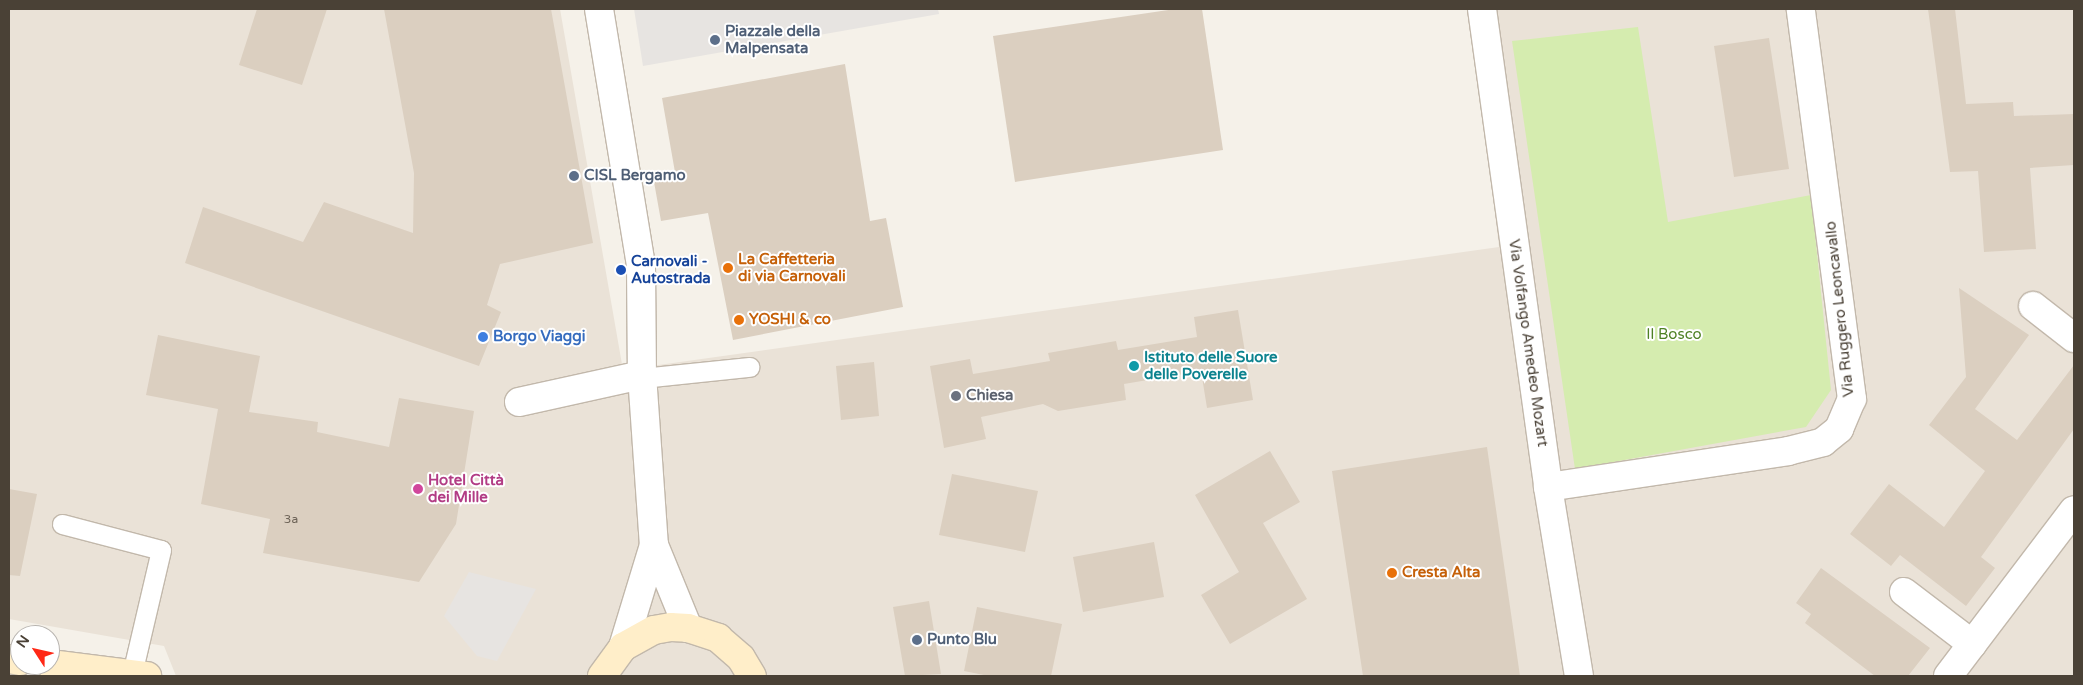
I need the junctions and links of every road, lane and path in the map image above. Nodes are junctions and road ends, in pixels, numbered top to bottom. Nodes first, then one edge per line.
1 (599, 9) edge
2 (1482, 9) edge
3 (1800, 9) edge
4 (2033, 306) dead end
5 (2074, 338) edge
6 (749, 367) dead end
7 (642, 377) junction
8 (519, 402) dead end
9 (1548, 487) junction
10 (2074, 510) edge
11 (62, 524) dead end
12 (654, 545) junction
13 (1904, 592) dead end
14 (688, 628) junction
15 (1972, 644) junction
16 (623, 647) junction
17 (60, 665) edge
18 (139, 675) edge
19 (602, 676) edge
20 (752, 676) edge
21 (1579, 676) edge
22 (1948, 676) edge

1 - 7 street
2 - 9 street, Via Volfango Amedeo Mozart
3 - 9 street, Via Ruggero Leoncavallo
4 - 5 street
6 - 7 lane
7 - 8 street
7 - 12 street
9 - 21 street, Via Volfango Amedeo Mozart
10 - 15 street
11 - 18 lane
12 - 14 street
12 - 16 street
13 - 15 street
14 - 16 main road
14 - 20 main road
15 - 22 street
16 - 19 main road
17 - 18 main road

